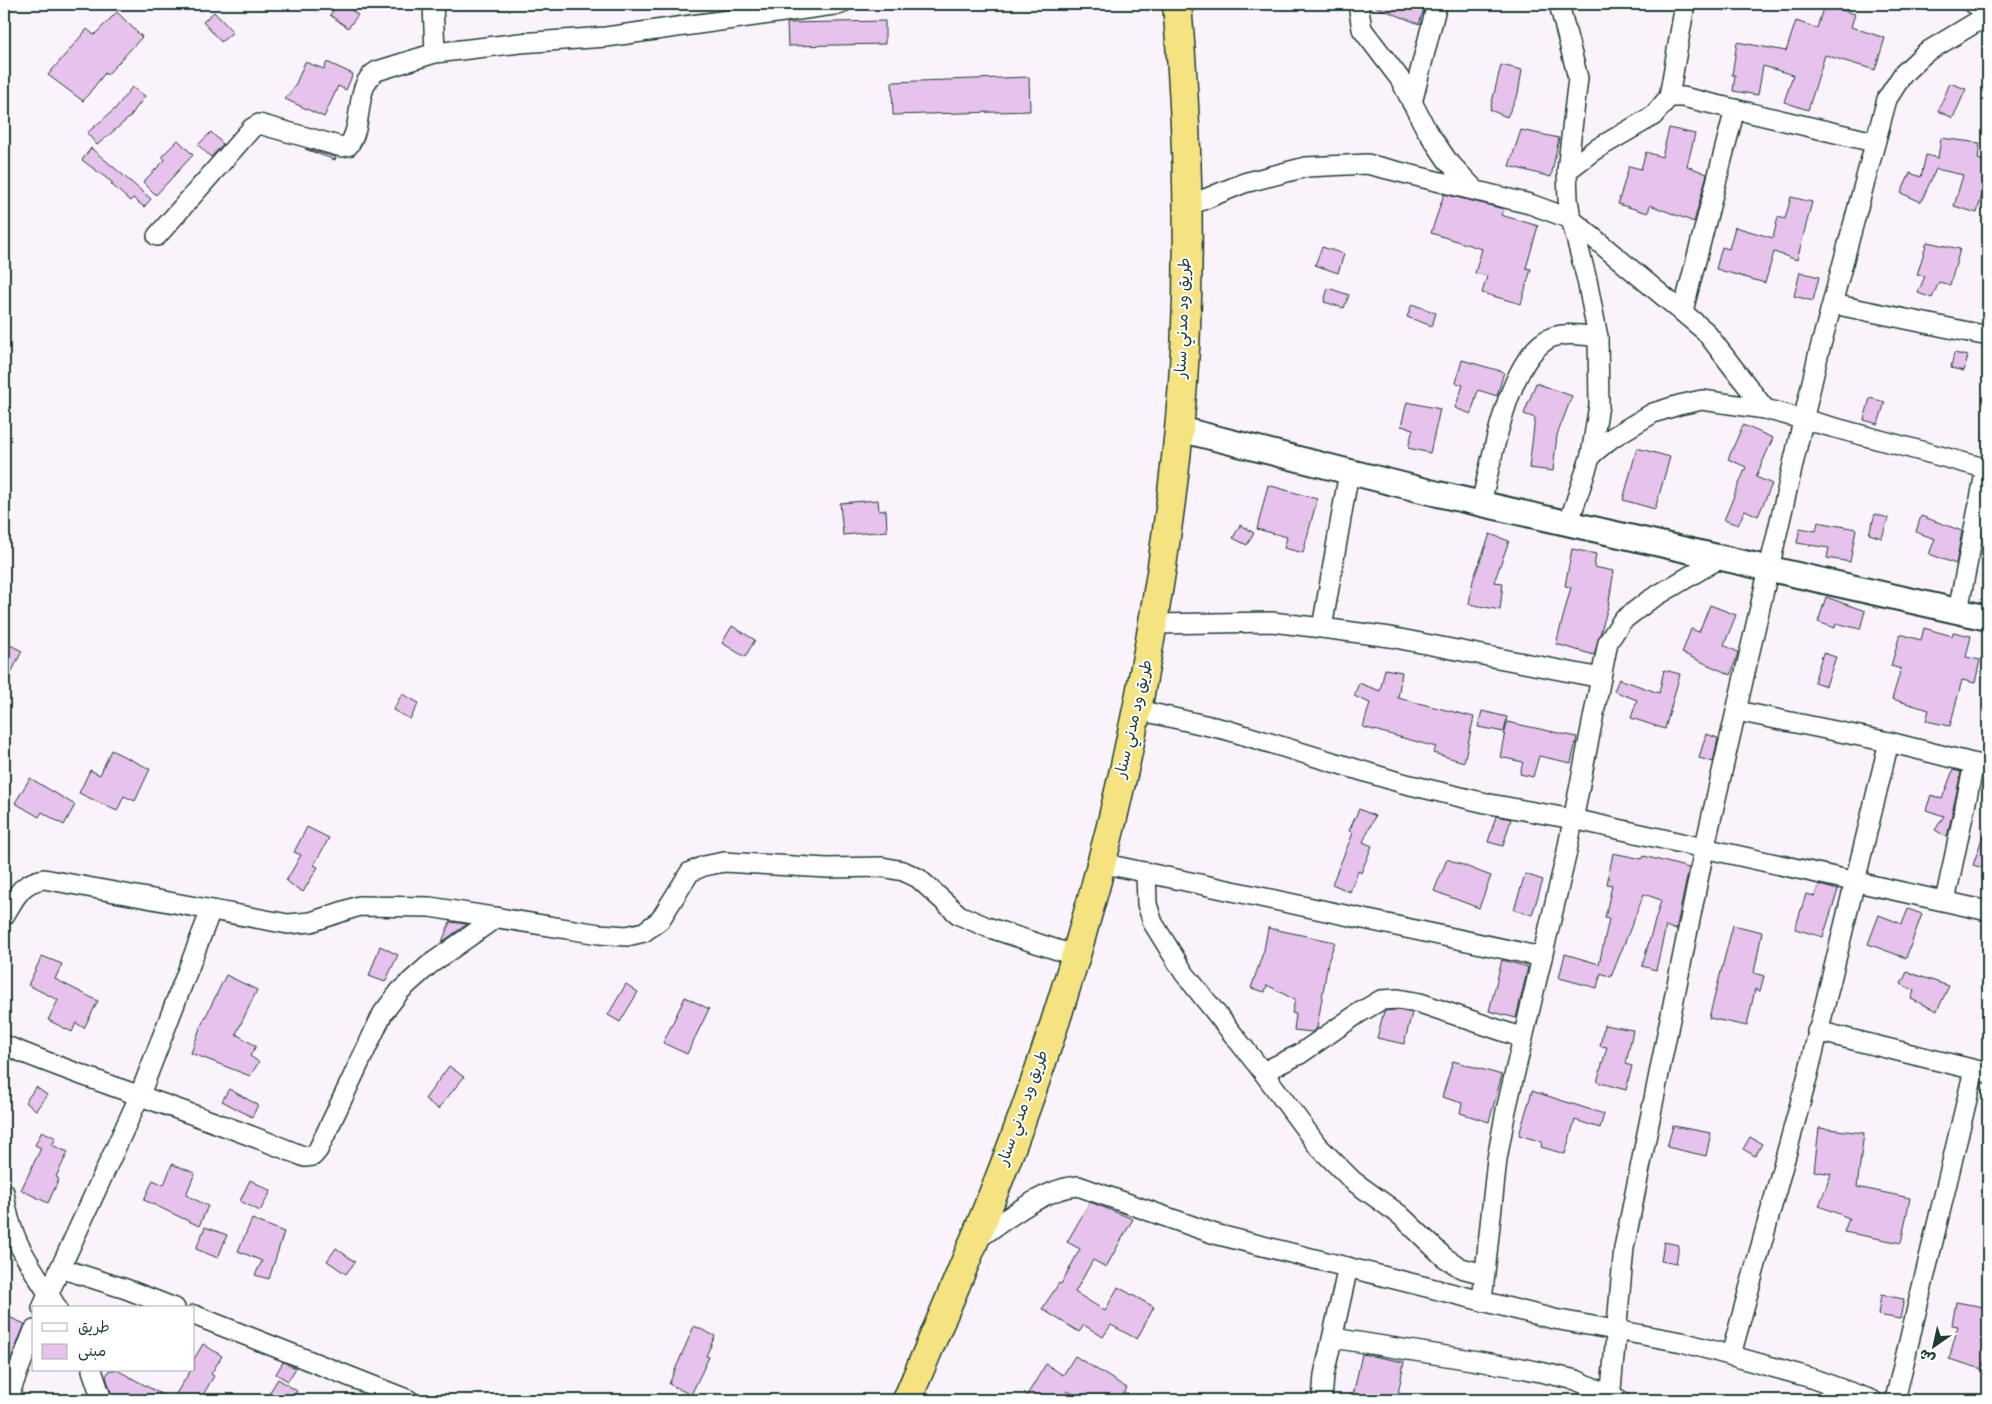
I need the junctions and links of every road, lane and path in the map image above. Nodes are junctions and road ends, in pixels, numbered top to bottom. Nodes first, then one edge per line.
1 (433, 4) edge
2 (841, 4) edge
3 (1177, 4) edge
4 (1358, 4) edge
5 (1437, 4) edge
6 (1559, 4) edge
7 (1686, 4) edge
8 (1974, 4) edge
9 (1988, 10) edge
10 (1988, 15) edge
11 (435, 52) junction
12 (1669, 97) junction
13 (1412, 103) junction
14 (1734, 109) junction
15 (1874, 142) junction
16 (1567, 171) junction
17 (1476, 191) junction
18 (1188, 206) junction
19 (1571, 219) junction
20 (157, 236) dead end
21 (1834, 304) junction
22 (1684, 311) junction
23 (1988, 336) edge
24 (1598, 337) junction
25 (1765, 409) junction
26 (1804, 420) junction
27 (1179, 429) junction
28 (1591, 455) junction
29 (1987, 469) edge
30 (1349, 472) junction
31 (1481, 503) junction
32 (1569, 522) junction
33 (1720, 558) junction
34 (1769, 570) junction
35 (1958, 611) junction
36 (1988, 618) edge
37 (1154, 624) junction
38 (1322, 628) junction
39 (1601, 678) junction
40 (1138, 710) junction
41 (1737, 711) junction
42 (1889, 742) junction
43 (1981, 766) edge
44 (1573, 819) junction
45 (1704, 850) junction
46 (1101, 863) junction
47 (1146, 872) junction
48 (1853, 880) junction
49 (1946, 901) junction
50 (211, 910) junction
51 (1988, 911) edge
52 (4, 916) edge
53 (497, 918) junction
54 (1076, 956) junction
55 (1542, 957) junction
56 (1818, 1031) junction
57 (1523, 1038) junction
58 (4, 1045) edge
59 (1981, 1071) edge
60 (1263, 1072) junction
61 (139, 1097) junction
62 (4, 1192) edge
63 (973, 1242) junction
64 (1348, 1266) junction
65 (60, 1268) junction
66 (1484, 1274) junction
67 (1482, 1301) junction
68 (49, 1303) edge
69 (170, 1306) edge
70 (195, 1315) edge
71 (1616, 1330) junction
72 (32, 1335) edge
73 (1332, 1338) junction
74 (1731, 1355) junction
75 (93, 1372) edge
76 (1614, 1398) edge
77 (7, 1400) edge
78 (102, 1400) edge
79 (409, 1400) edge
80 (907, 1400) edge
81 (1322, 1400) edge
82 (1872, 1400) edge
83 (1895, 1400) edge

1 - 11 street
2 - 11 street
3 - 18 highway, طريق ود مدني سنار
4 - 13 street
5 - 13 street
6 - 16 street
7 - 12 street
8 - 9 street
10 - 15 street
11 - 20 street
12 - 14 street
12 - 16 street
13 - 17 street
14 - 15 street
14 - 22 street
15 - 21 street
16 - 19 street
17 - 18 street
17 - 19 street
18 - 27 highway, طريق ود مدني سنار
19 - 22 street
19 - 24 street
21 - 23 street
21 - 26 street
22 - 25 street
24 - 28 street
24 - 31 street
25 - 26 street
25 - 28 street
26 - 29 street
26 - 34 street
27 - 30 street
27 - 37 highway, طريق ود مدني سنار
28 - 32 street
29 - 35 street
30 - 31 street
30 - 38 street
31 - 32 street
32 - 33 street
33 - 34 street
33 - 39 street
34 - 35 street
34 - 41 street
35 - 36 street
37 - 38 street
37 - 40 highway, طريق ود مدني سنار
38 - 39 street
39 - 44 street
40 - 44 street
40 - 46 highway, طريق ود مدني سنار
41 - 42 street
41 - 45 street
42 - 43 street
42 - 48 street
43 - 49 street
44 - 45 street
44 - 55 street
45 - 48 street
45 - 71 street
46 - 47 street
46 - 54 highway, طريق ود مدني سنار
47 - 55 street
47 - 60 street
48 - 49 street
48 - 56 street
49 - 51 street
50 - 52 street
50 - 53 street
50 - 61 street
53 - 54 street
53 - 61 street
54 - 63 highway, طريق ود مدني سنار
55 - 57 street
56 - 59 street
56 - 74 street
57 - 60 street
57 - 66 street
58 - 61 street
59 - 83 street
60 - 66 street
61 - 65 street
62 - 68 street
63 - 64 street
63 - 80 highway, طريق ود مدني سنار
64 - 67 street
64 - 73 street
65 - 68 street
65 - 69 street
66 - 67 street
67 - 71 street
70 - 79 street
71 - 74 street
71 - 76 street
72 - 77 street
73 - 76 street
73 - 81 street
74 - 82 street
75 - 78 street

